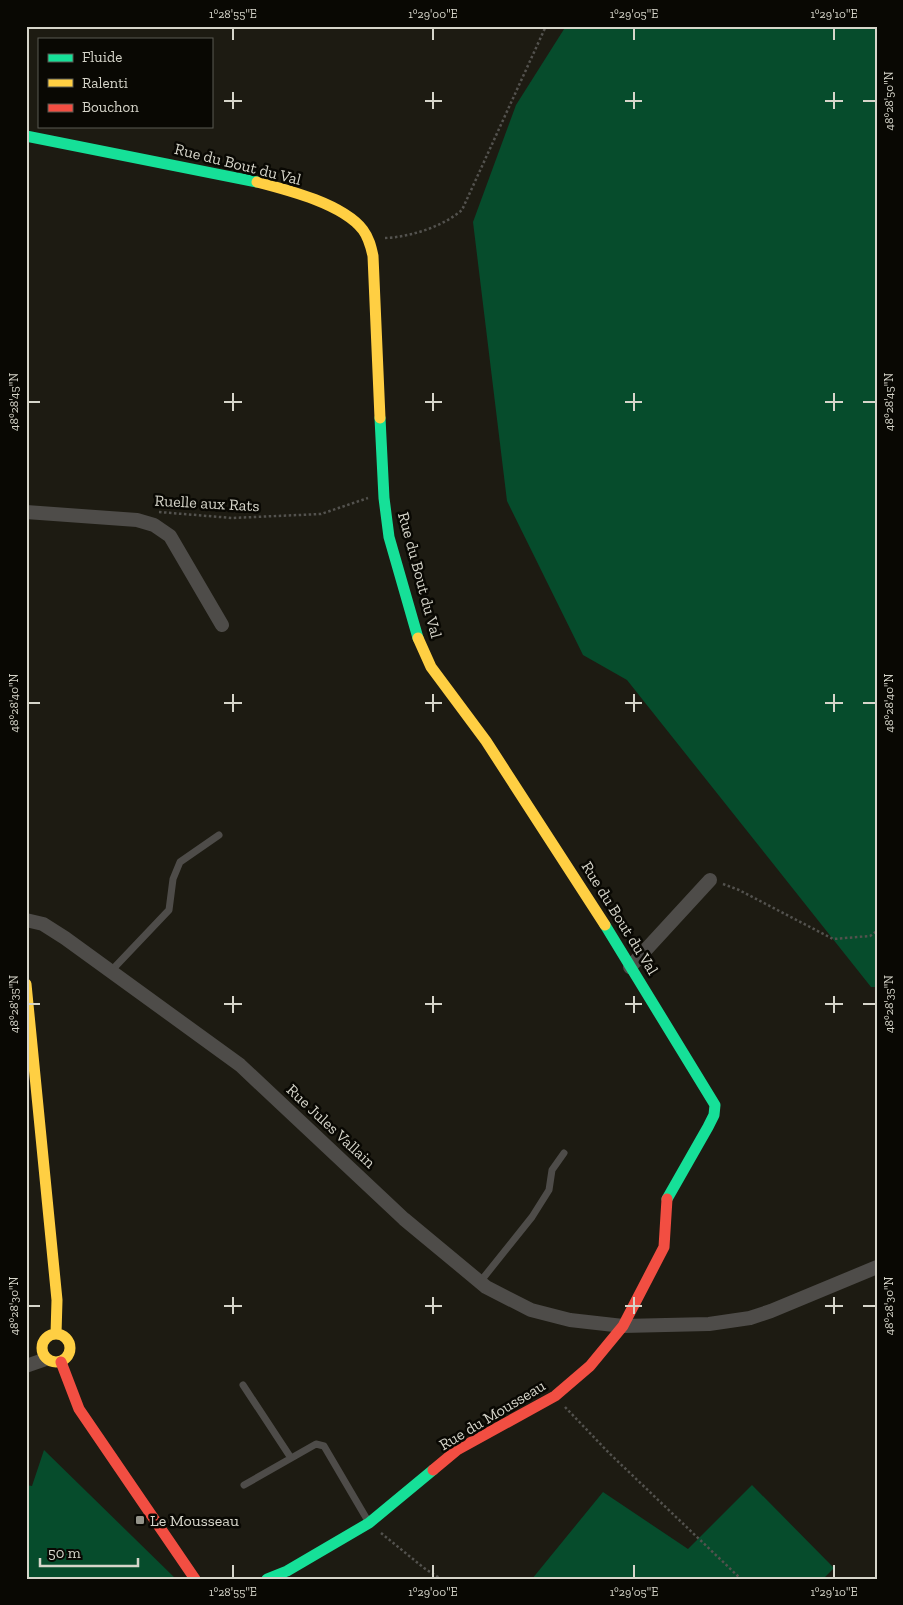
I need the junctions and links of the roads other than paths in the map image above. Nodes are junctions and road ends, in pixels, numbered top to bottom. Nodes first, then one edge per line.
1 (26, 136) edge
2 (26, 512) edge
3 (222, 625) dead end
4 (219, 835) dead end
5 (710, 880) road end
6 (26, 920) edge
7 (630, 967) junction
8 (112, 970) junction
9 (26, 984) edge
10 (564, 1153) dead end
11 (877, 1267) edge
12 (480, 1282) junction
13 (623, 1326) junction
14 (56, 1334) junction
15 (30, 1344) dead end
16 (44, 1354) junction
17 (60, 1362) junction
18 (26, 1366) edge
19 (243, 1385) dead end
20 (291, 1458) junction
21 (244, 1485) dead end
22 (369, 1523) junction
23 (283, 1575) edge
24 (195, 1579) edge
25 (267, 1579) edge

1 - 7 street, Rue du Bout du Val
2 - 3 street
4 - 8 lane
5 - 7 street
6 - 8 street, Rue Jules Vallain
7 - 13 street, Rue du Bout du Val
8 - 12 street, Rue Jules Vallain
9 - 14 street
10 - 12 lane
11 - 13 street, Rue Jules Vallain
12 - 13 street, Rue Jules Vallain
13 - 22 street, Rue du Mousseau
14 - 16 street
14 - 17 street
15 - 16 street
16 - 17 street
16 - 18 street
17 - 24 street
19 - 20 lane
20 - 21 lane
20 - 22 lane
22 - 23 street, Rue du Mousseau
23 - 25 street, Rue du Mousseau

